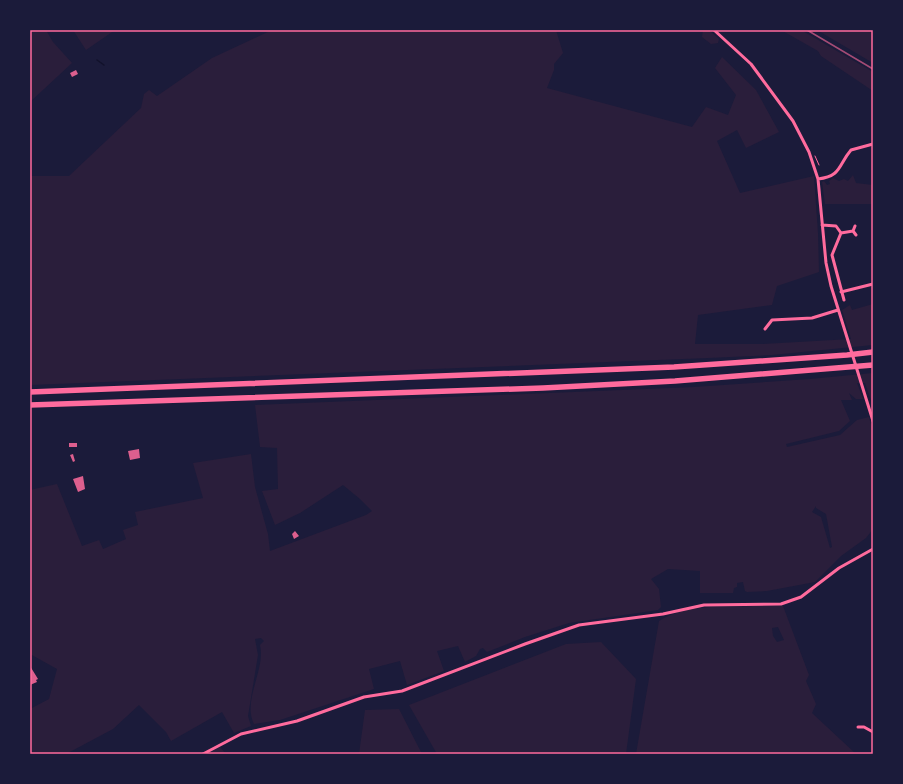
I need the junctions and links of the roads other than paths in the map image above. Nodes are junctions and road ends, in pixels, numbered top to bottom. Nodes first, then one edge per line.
1 (714, 30) edge
2 (873, 144) edge
3 (818, 179) junction
4 (822, 225) junction
5 (855, 226) dead end
6 (853, 231) junction
7 (841, 233) junction
8 (856, 235) dead end
9 (873, 284) edge
10 (841, 292) junction
11 (844, 300) dead end
12 (838, 310) junction
13 (765, 329) dead end
14 (873, 352) edge
15 (873, 365) edge
16 (30, 392) edge
17 (30, 405) edge
18 (873, 421) edge
19 (873, 549) edge
20 (858, 727) dead end
21 (873, 732) edge
22 (204, 754) edge

1 - 3 street
2 - 3 street
3 - 4 street
4 - 7 street
4 - 12 street
5 - 6 street
6 - 7 street
6 - 8 street
7 - 10 street
9 - 10 street
10 - 11 street
12 - 13 street
12 - 18 street
14 - 16 highway
15 - 17 highway
19 - 22 street
20 - 21 street

